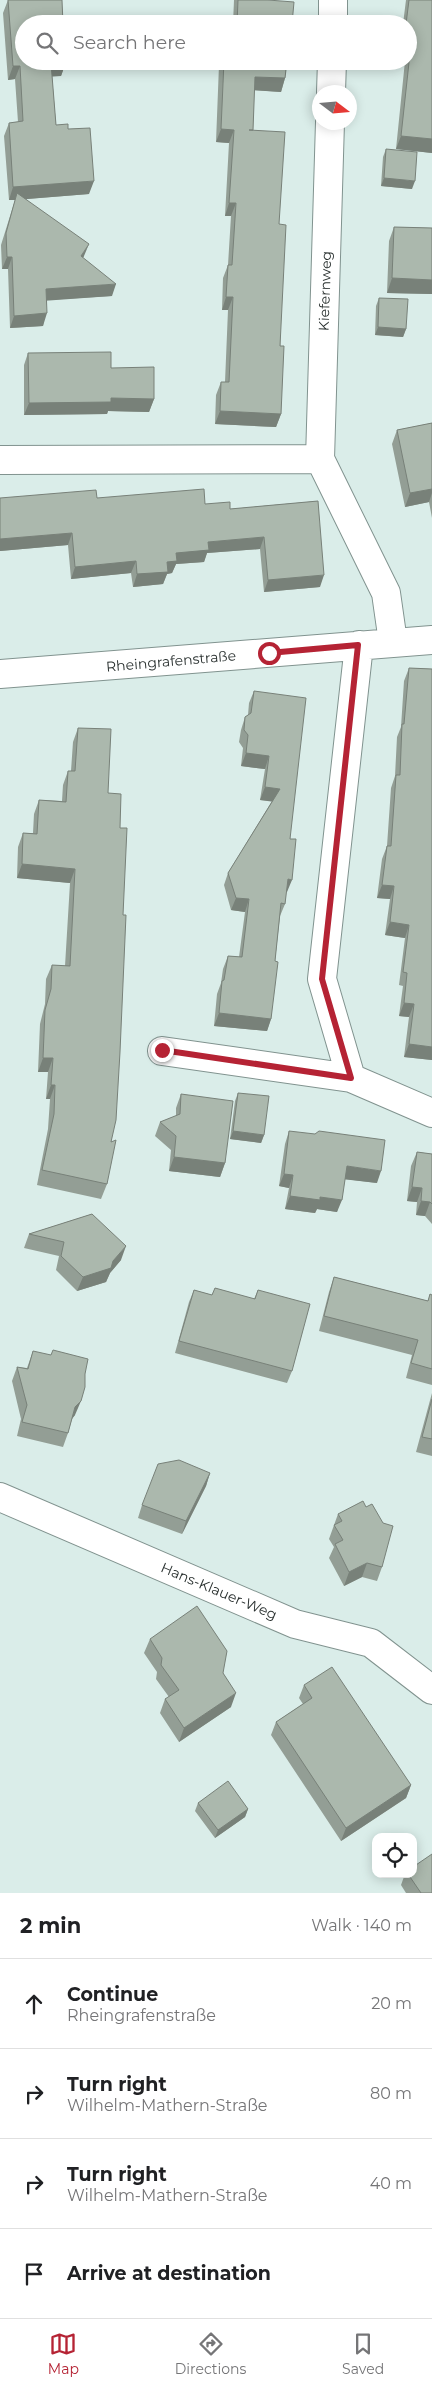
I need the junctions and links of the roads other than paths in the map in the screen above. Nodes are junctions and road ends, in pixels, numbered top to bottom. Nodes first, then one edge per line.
1 (333, 0) edge
2 (333, 15) edge
3 (332, 70) edge
4 (331, 85) edge
5 (330, 130) edge
6 (320, 459) junction
7 (0, 460) edge
8 (432, 640) edge
9 (394, 642) junction
10 (358, 645) junction
11 (0, 674) edge
12 (162, 1050) dead end
13 (351, 1078) junction
14 (432, 1113) edge
15 (0, 1497) edge
16 (432, 1690) edge

1 - 2 street
3 - 4 street
5 - 6 street, Kiefernweg
6 - 7 street
6 - 9 street, Kiefernweg
8 - 9 street, Rheingrafenstraße
9 - 10 street, Rheingrafenstraße
10 - 11 street, Rheingrafenstraße
10 - 13 street
12 - 13 street
13 - 14 street
15 - 16 street, Hans-Klauer-Weg

